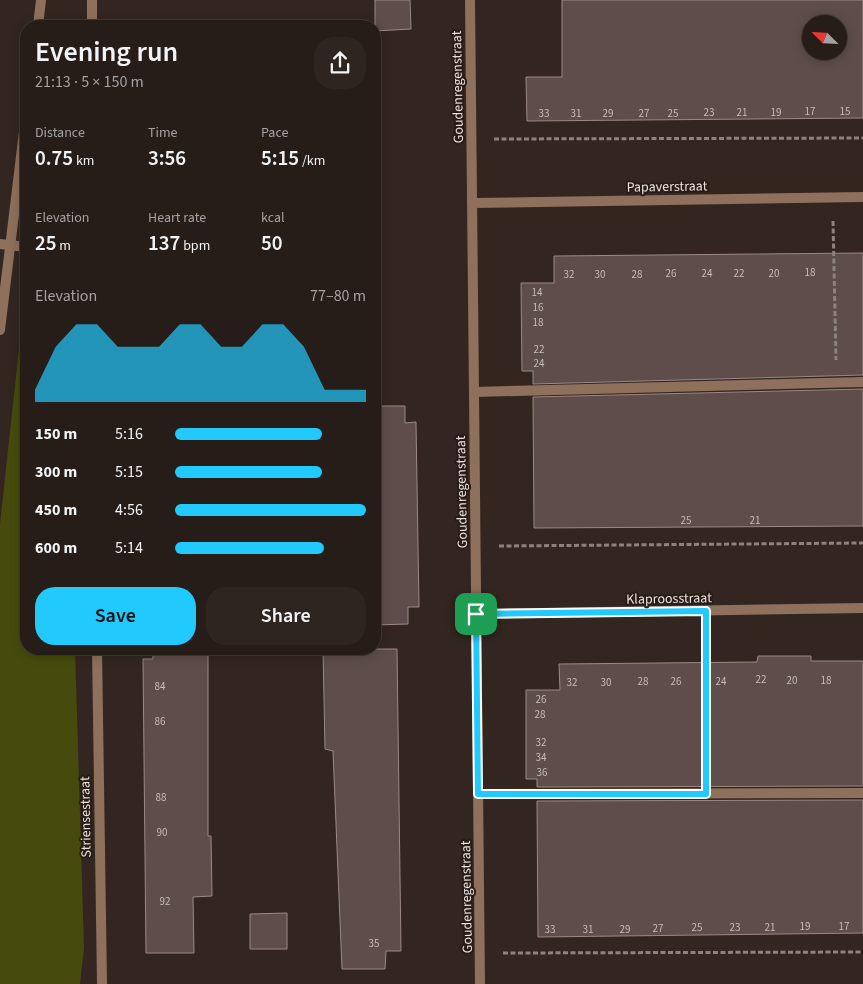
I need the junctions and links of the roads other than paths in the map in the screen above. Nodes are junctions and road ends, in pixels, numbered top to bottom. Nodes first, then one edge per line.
1 (41, 0) edge
2 (92, 0) edge
3 (470, 0) edge
4 (39, 20) edge
5 (92, 20) edge
6 (20, 151) edge
7 (863, 197) edge
8 (472, 203) junction
9 (5, 244) edge
10 (20, 246) edge
11 (0, 330) edge
12 (863, 382) edge
13 (474, 392) junction
14 (863, 608) edge
15 (476, 614) junction
16 (96, 655) edge
17 (863, 793) edge
18 (478, 794) junction
19 (102, 984) edge
20 (480, 984) edge

1 - 4 street
2 - 5 street
3 - 8 street, Goudenregenstraat
6 - 9 street
7 - 8 street, Papaverstraat
8 - 13 street, Goudenregenstraat
9 - 10 street
9 - 11 street
12 - 13 street
13 - 15 street, Goudenregenstraat
14 - 15 street, Klaproosstraat
15 - 18 street, Goudenregenstraat
16 - 19 street, Striensestraat
17 - 18 street
18 - 20 street, Goudenregenstraat

